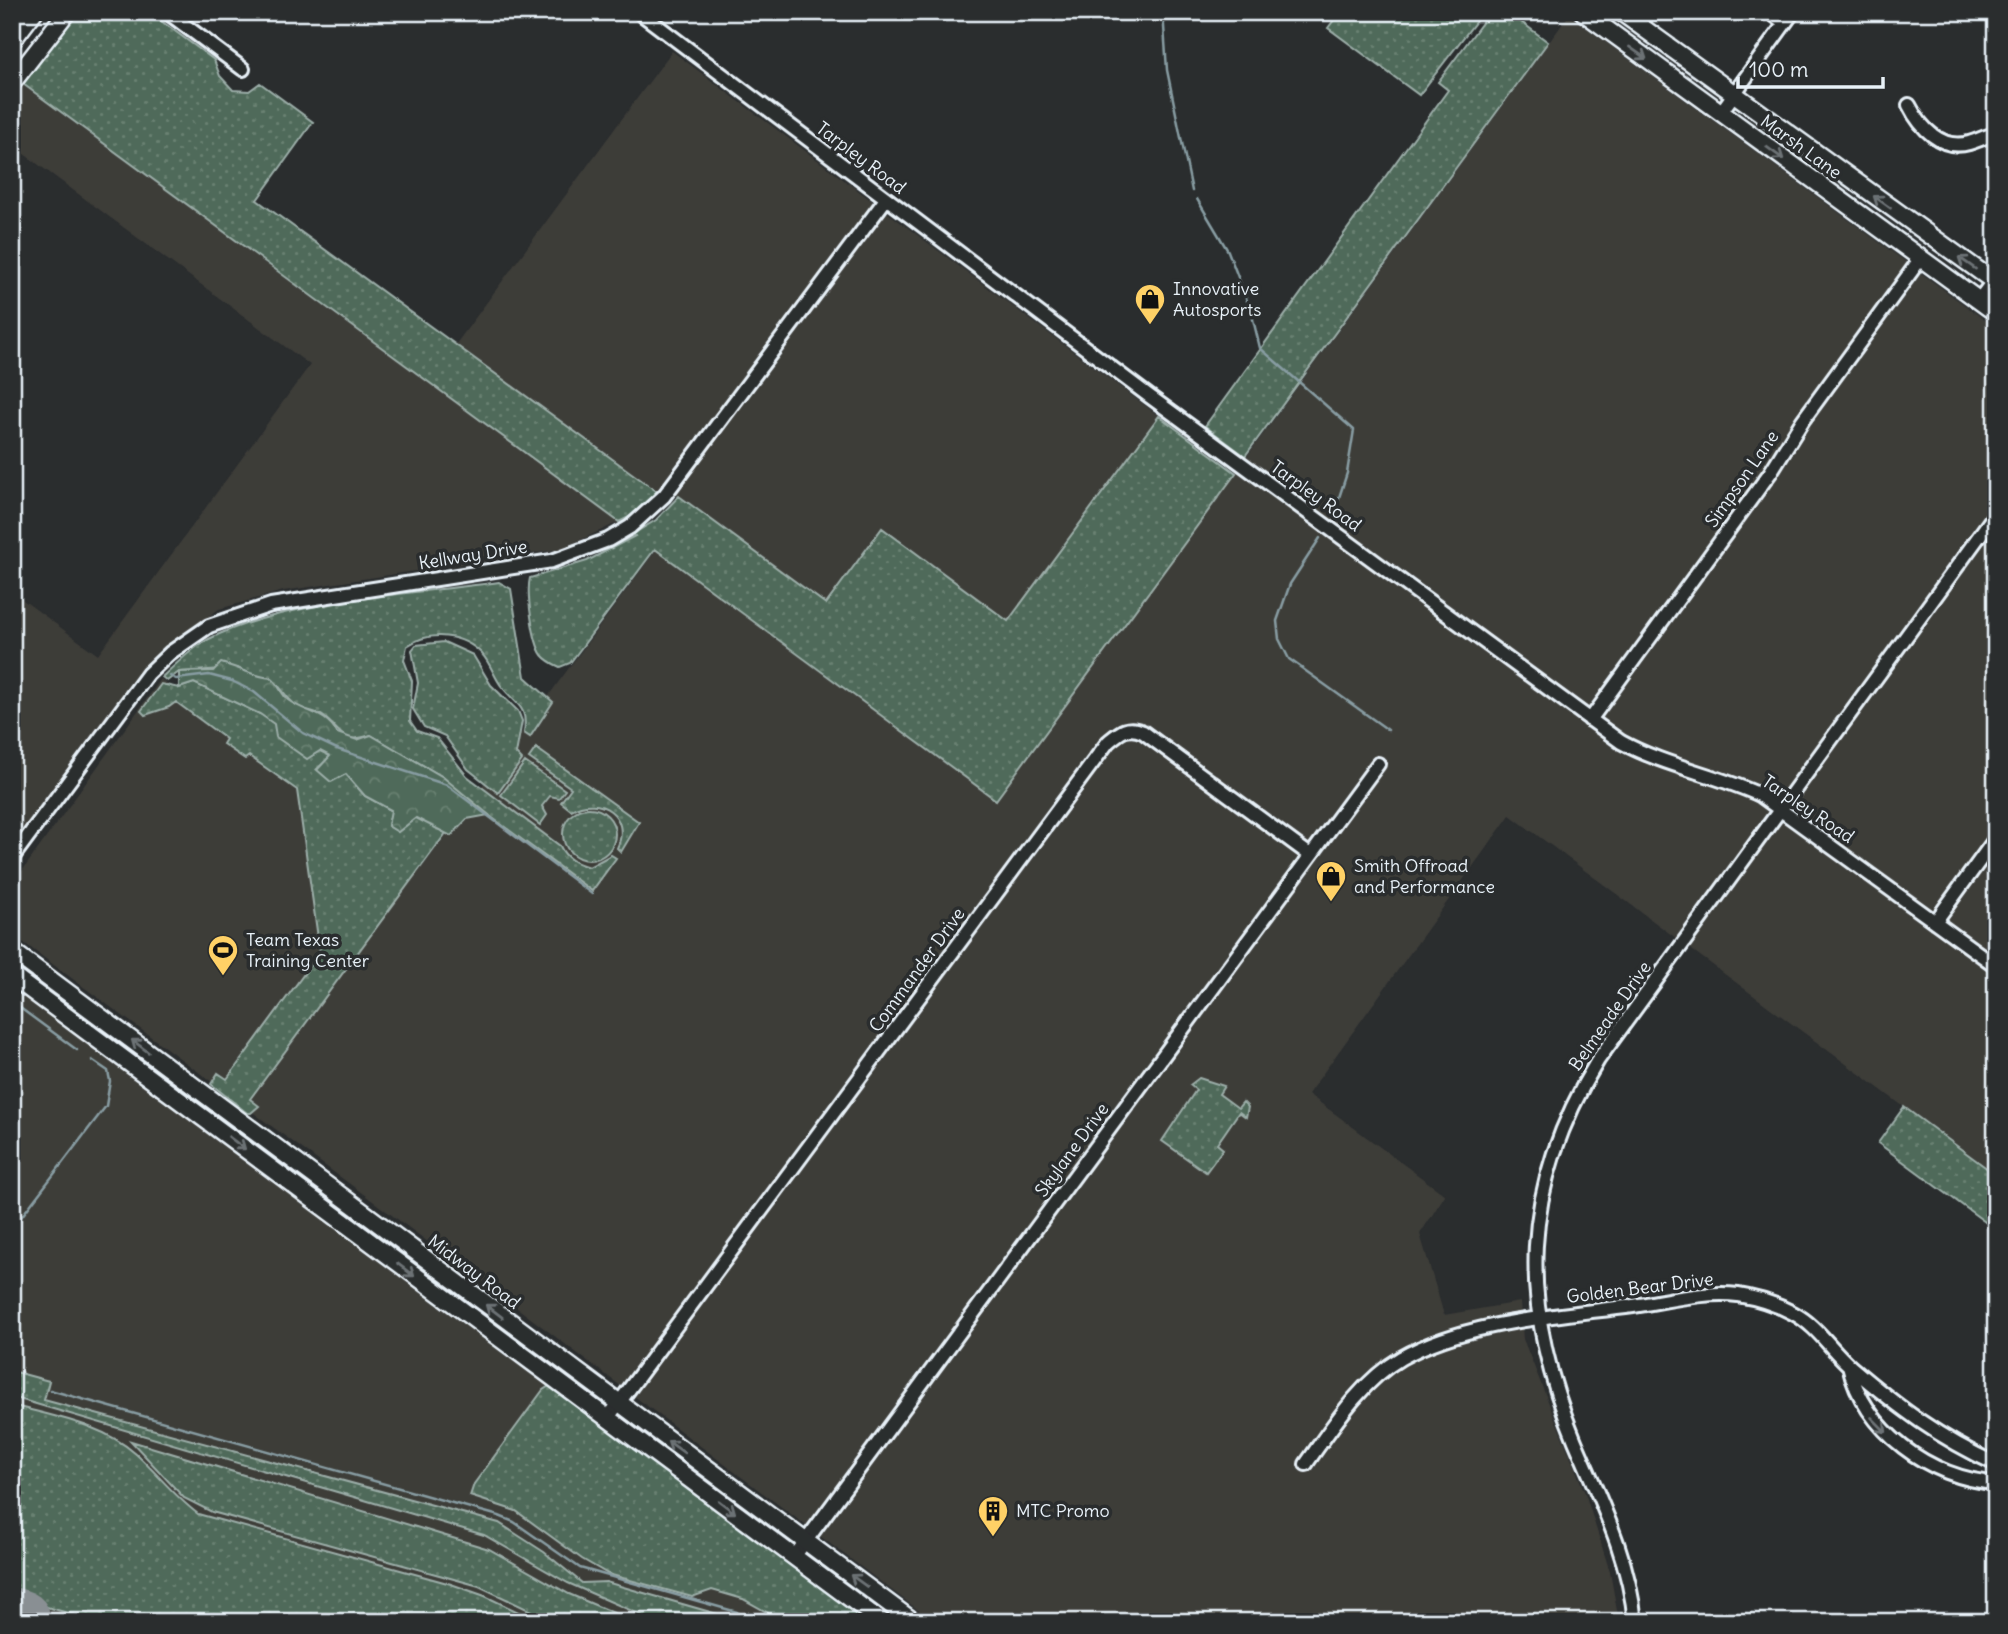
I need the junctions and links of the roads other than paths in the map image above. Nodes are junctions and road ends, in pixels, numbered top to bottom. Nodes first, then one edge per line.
1 (34, 12) edge
2 (67, 12) edge
3 (167, 12) edge
4 (639, 12) edge
5 (1583, 12) edge
6 (1621, 12) edge
7 (1770, 12) edge
8 (1793, 12) edge
9 (1785, 23) junction
10 (12, 41) edge
11 (243, 69) dead end
12 (12, 83) edge
13 (1732, 95) junction
14 (1909, 106) dead end
15 (1721, 112) junction
16 (1996, 134) edge
17 (886, 199) junction
18 (1921, 258) junction
19 (1995, 281) edge
20 (1979, 300) junction
21 (1996, 313) edge
22 (1996, 513) edge
23 (1590, 720) junction
24 (1378, 764) dead end
25 (1781, 808) junction
26 (1996, 838) edge
27 (1310, 855) junction
28 (12, 858) edge
29 (1935, 922) junction
30 (12, 951) edge
31 (1996, 967) edge
32 (12, 976) edge
33 (195, 1087) junction
34 (182, 1103) junction
35 (363, 1214) junction
36 (352, 1229) junction
37 (1538, 1319) junction
38 (1849, 1365) junction
39 (618, 1404) junction
40 (607, 1419) junction
41 (1306, 1464) dead end
42 (1996, 1464) edge
43 (1996, 1483) edge
44 (806, 1542) junction
45 (794, 1557) junction
46 (882, 1622) edge
47 (914, 1622) edge
48 (1635, 1622) edge

1 - 10 main road
2 - 12 main road
3 - 11 street
4 - 17 street, Tarpley Road
5 -> 15 main road, Marsh Lane
6 - 13 main road, Marsh Lane
7 - 9 street
8 - 9 street
9 - 13 street
13 - 15 street
19 -> 13 main road, Marsh Lane
14 - 16 street
15 -> 18 main road, Marsh Lane
17 - 23 street, Tarpley Road
17 - 28 street, Kellway Drive
18 - 20 main road, Marsh Lane
18 - 23 street, Simpson Lane
19 - 20 street
20 - 21 main road, Marsh Lane
22 - 25 street, Belmeade Drive
23 - 25 street, Tarpley Road
24 - 27 street, Skylane Drive
25 - 29 street, Tarpley Road
25 - 37 street, Belmeade Drive
26 - 29 street
27 - 39 street, Commander Drive
27 - 44 street, Skylane Drive
29 - 31 street, Tarpley Road
33 -> 30 main road, Midway Road
32 - 34 main road
33 - 34 main road
33 - 35 main road, Midway Road
34 -> 36 main road
35 - 36 main road
39 -> 35 main road, Midway Road
36 -> 40 main road
37 - 38 street, Golden Bear Drive
37 - 41 street, Golden Bear Drive
37 - 48 street, Belmeade Drive
38 - 42 street, Golden Bear Drive
38 -> 43 street, Golden Bear Drive
39 - 40 street, Commander Drive
44 -> 39 main road, Midway Road
40 -> 45 main road
44 - 45 street, Skylane Drive
47 -> 44 main road, Midway Road
45 - 46 main road

